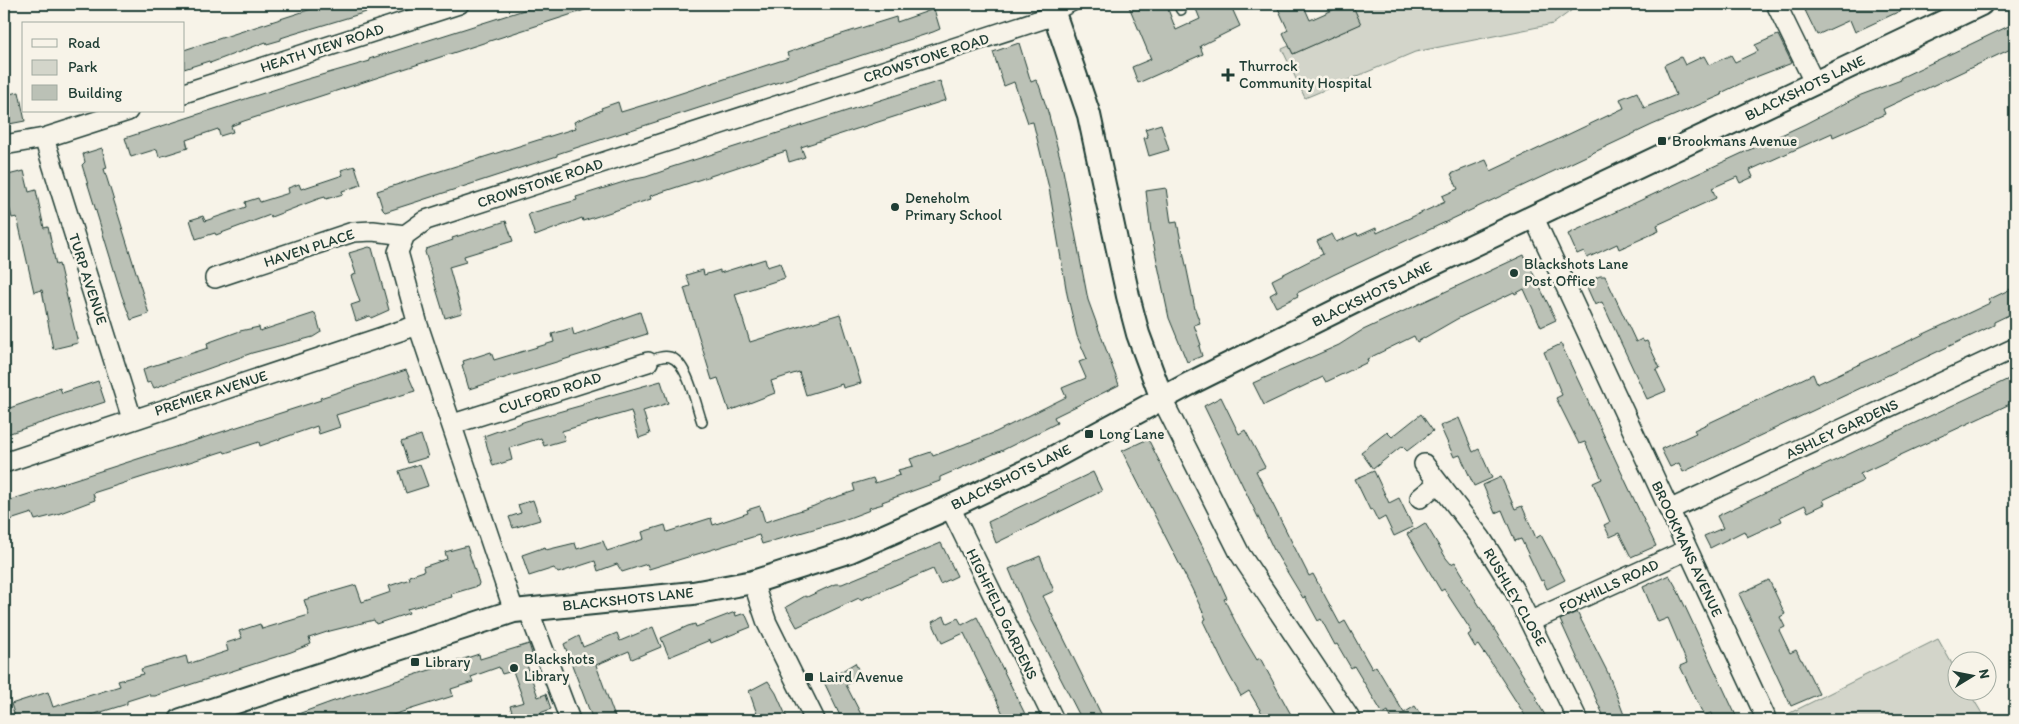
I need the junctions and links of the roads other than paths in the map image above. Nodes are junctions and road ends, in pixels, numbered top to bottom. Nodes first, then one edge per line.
1 (460, 4) edge
2 (1078, 4) edge
3 (1776, 4) edge
4 (1982, 4) edge
5 (1053, 9) edge
6 (1815, 84) junction
7 (185, 93) edge
8 (125, 112) edge
9 (44, 138) junction
10 (4, 145) edge
11 (1534, 218) junction
12 (405, 235) junction
13 (215, 278) dead end
14 (418, 325) junction
15 (2015, 348) edge
16 (648, 362) joint
17 (1162, 400) junction
18 (132, 419) junction
19 (702, 422) dead end
20 (453, 424) junction
21 (4, 463) edge
22 (1424, 464) dead end
23 (1438, 483) junction
24 (1420, 498) dead end
25 (950, 507) junction
26 (1669, 510) junction
27 (1687, 550) junction
28 (753, 582) junction
29 (521, 610) junction
30 (1531, 622) junction
31 (1766, 716) dead end
32 (180, 720) edge
33 (570, 720) edge
34 (815, 720) edge
35 (1054, 720) edge
36 (1351, 720) edge
37 (1578, 720) edge

1 - 7 street, HEATH VIEW ROAD
2 - 5 lane
3 - 6 street
4 - 6 street, BLACKSHOTS LANE
5 - 12 street, CROWSTONE ROAD
5 - 17 street
6 - 11 street, BLACKSHOTS LANE
8 - 9 street
9 - 10 street
9 - 18 street, TURP AVENUE
11 - 17 street, BLACKSHOTS LANE
11 - 26 street, BROOKMANS AVENUE
12 - 13 street, HAVEN PLACE
12 - 14 street
14 - 18 street, PREMIER AVENUE
14 - 20 street
15 - 26 street, ASHLEY GARDENS
16 - 19 lane
16 - 20 street, CULFORD ROAD
17 - 25 street, BLACKSHOTS LANE
17 - 36 street
18 - 21 street, PREMIER AVENUE
20 - 29 street
22 - 23 street, RUSHLEY CLOSE
23 - 24 street
23 - 30 street, RUSHLEY CLOSE
25 - 28 street, BLACKSHOTS LANE
25 - 35 street, HIGHFIELD GARDENS
26 - 27 street, BROOKMANS AVENUE
27 - 30 street, FOXHILLS ROAD
27 - 31 street, BROOKMANS AVENUE
28 - 29 street, BLACKSHOTS LANE
28 - 34 street
29 - 32 street, BLACKSHOTS LANE
29 - 33 street
30 - 37 street, RUSHLEY CLOSE

